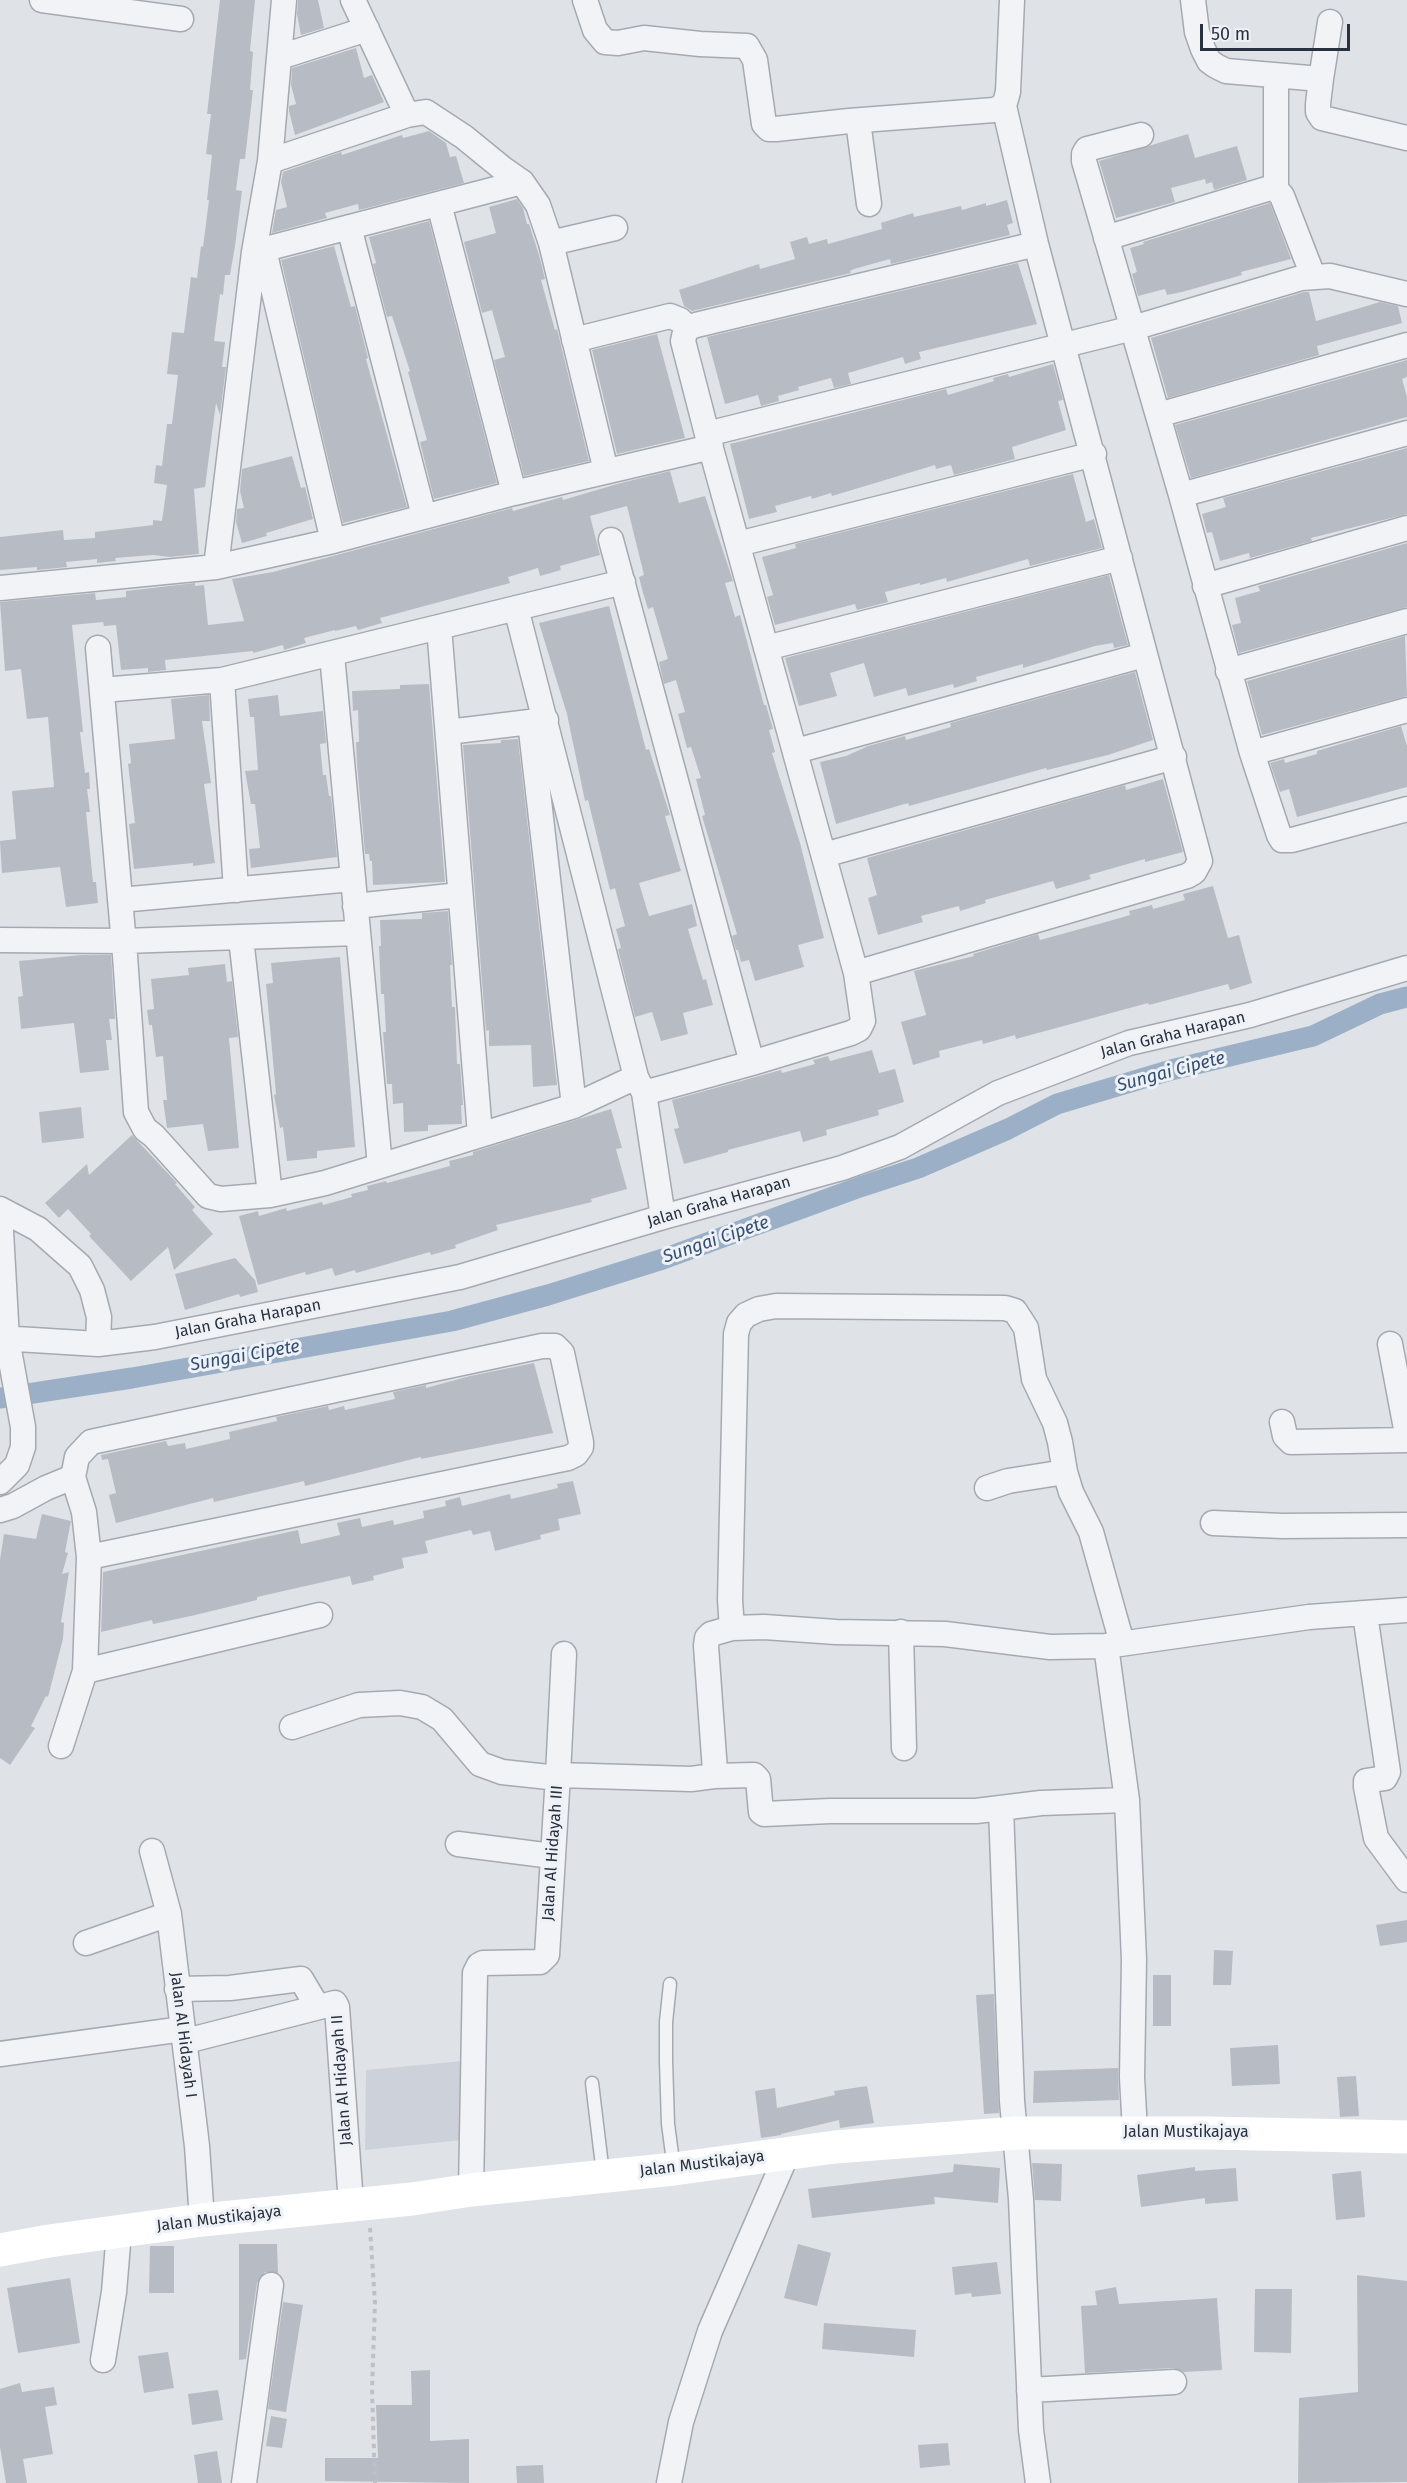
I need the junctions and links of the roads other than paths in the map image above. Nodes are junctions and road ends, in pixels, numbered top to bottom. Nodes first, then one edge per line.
1 (42, 0) edge
2 (284, 0) edge
3 (353, 0) edge
4 (585, 0) edge
5 (1012, 0) edge
6 (1193, 0) edge
7 (181, 20) dead end
8 (1330, 22) dead end
9 (367, 29) junction
10 (280, 57) junction
11 (1276, 76) junction
12 (1321, 80) junction
13 (1004, 106) junction
14 (407, 116) junction
15 (858, 121) junction
16 (1141, 135) dead end
17 (1407, 138) edge
18 (270, 161) junction
19 (522, 182) junction
20 (1276, 189) junction
21 (439, 204) junction
22 (869, 204) dead end
23 (349, 227) junction
24 (615, 228) dead end
25 (1106, 238) junction
26 (550, 243) junction
27 (1036, 244) junction
28 (259, 251) junction
29 (1313, 276) junction
30 (1407, 294) edge
31 (688, 328) junction
32 (1133, 328) junction
33 (574, 340) junction
34 (1063, 345) junction
35 (1407, 345) edge
36 (1158, 415) junction
37 (1407, 434) edge
38 (709, 441) junction
39 (1094, 454) junction
40 (606, 471) junction
41 (514, 493) junction
42 (1181, 495) junction
43 (424, 516) junction
44 (1407, 528) edge
45 (611, 540) dead end
46 (333, 541) junction
47 (738, 544) junction
48 (1120, 558) junction
49 (216, 567) junction
50 (623, 582) junction
51 (1205, 586) junction
52 (0, 588) edge
53 (516, 608) junction
54 (1407, 621) edge
55 (440, 627) junction
56 (98, 648) dead end
57 (766, 648) junction
58 (332, 655) junction
59 (1144, 655) junction
60 (1228, 671) junction
61 (222, 680) junction
62 (102, 690) junction
63 (1407, 710) edge
64 (538, 721) junction
65 (448, 732) junction
66 (796, 751) junction
67 (1252, 753) junction
68 (1174, 757) junction
69 (1407, 809) edge
70 (824, 855) junction
71 (352, 879) junction
72 (236, 890) junction
73 (460, 895) junction
74 (120, 900) junction
75 (355, 906) junction
76 (357, 933) junction
77 (241, 938) junction
78 (0, 940) edge
79 (124, 941) junction
80 (1407, 968) edge
81 (856, 973) junction
82 (752, 1063) junction
83 (640, 1085) junction
84 (574, 1106) junction
85 (480, 1134) junction
86 (380, 1166) junction
87 (270, 1195) junction
88 (0, 1211) edge
89 (663, 1217) junction
90 (98, 1344) junction
91 (1390, 1344) dead end
92 (6, 1346) edge
93 (1402, 1373) edge
94 (1282, 1422) dead end
95 (1407, 1434) edge
96 (1407, 1440) edge
97 (1065, 1472) junction
98 (73, 1477) junction
99 (0, 1482) edge
100 (987, 1488) dead end
101 (0, 1510) edge
102 (1213, 1523) dead end
103 (1407, 1525) edge
104 (89, 1557) junction
105 (1407, 1610) edge
106 (1365, 1614) junction
107 (320, 1615) dead end
108 (732, 1628) junction
109 (901, 1632) junction
110 (1114, 1644) junction
111 (564, 1653) dead end
112 (85, 1671) junction
113 (292, 1727) dead end
114 (61, 1746) dead end
115 (904, 1748) dead end
116 (558, 1776) junction
117 (714, 1776) junction
118 (1127, 1800) junction
119 (1000, 1808) junction
120 (458, 1844) dead end
121 (152, 1851) dead end
122 (552, 1856) junction
123 (1407, 1880) edge
124 (169, 1914) junction
125 (86, 1942) dead end
126 (670, 1984) dead end
127 (177, 1989) junction
128 (317, 2006) junction
129 (184, 2035) junction
130 (0, 2054) edge
131 (592, 2083) dead end
132 (1017, 2133) junction
133 (1135, 2133) junction
134 (1407, 2137) edge
135 (787, 2154) junction
136 (674, 2169) junction
137 (603, 2175) junction
138 (471, 2190) junction
139 (361, 2204) junction
140 (202, 2220) junction
141 (119, 2232) junction
142 (0, 2250) edge
143 (271, 2285) dead end
144 (103, 2360) dead end
145 (1174, 2382) dead end
146 (1029, 2390) junction
147 (244, 2483) edge
148 (669, 2483) edge
149 (1038, 2483) edge

1 - 7 street
2 - 10 street
3 - 9 street
4 - 15 street
5 - 13 street
6 - 11 street
8 - 12 street
9 - 10 street
9 - 14 street
10 - 18 street
11 - 12 street
11 - 20 street
12 - 17 street
13 - 15 street
13 - 27 street
14 - 18 street
14 - 19 street
15 - 22 street
16 - 25 street
18 - 28 street
19 - 21 street
19 - 26 street
20 - 25 street
20 - 29 street
21 - 23 street
21 - 41 street
23 - 28 street
23 - 43 street
24 - 26 street
25 - 32 street
26 - 33 street
27 - 31 street
27 - 34 street
28 - 46 street
28 - 49 street
29 - 30 street
29 - 32 street
31 - 33 street
31 - 38 street
32 - 34 street
32 - 36 street
33 - 40 street
34 - 38 street
34 - 39 street
35 - 36 street
36 - 42 street
37 - 42 street
38 - 40 street
38 - 47 street
39 - 47 street
39 - 48 street
40 - 41 street
41 - 43 street
42 - 51 street
43 - 46 street
44 - 51 street
45 - 50 street
46 - 49 street
47 - 57 street
48 - 57 street
48 - 59 street
49 - 52 street
50 - 53 street
50 - 82 street
51 - 60 street
53 - 55 street
53 - 64 street
54 - 60 street
55 - 58 street
55 - 65 street
56 - 62 street
57 - 66 street
58 - 61 street
58 - 71 street
59 - 66 street
59 - 68 street
60 - 67 street
61 - 62 street
61 - 72 street
62 - 74 street
63 - 67 street
64 - 65 street
64 - 83 street
64 - 84 street
65 - 73 street
66 - 70 street
67 - 69 street
68 - 70 street
68 - 81 street
70 - 81 street
71 - 72 street
71 - 75 street
72 - 74 street
73 - 75 street
73 - 85 street
74 - 79 street
75 - 76 street
76 - 77 street
76 - 86 street
77 - 79 street
77 - 87 street
78 - 79 street
79 - 87 street
80 - 89 street, Jalan Graha Harapan
81 - 82 street
82 - 83 street
83 - 84 street
83 - 89 street
84 - 85 street
85 - 86 street
86 - 87 street
88 - 90 street
88 - 92 street
89 - 90 street, Jalan Graha Harapan
90 - 92 street, Jalan Graha Harapan
91 - 93 street
92 - 99 street
93 - 95 street
94 - 96 street
97 - 100 street
97 - 108 street
97 - 110 street
98 - 101 street
98 - 104 street
98 - 104 street
102 - 103 street
104 - 112 street
105 - 106 street
106 - 110 street
106 - 123 street
107 - 112 street
108 - 109 street
108 - 117 street
109 - 110 street
109 - 115 street
110 - 118 street
111 - 116 street
112 - 114 street
113 - 116 street
116 - 117 street, Jalan Al Hidayah III
116 - 122 street, Jalan Al Hidayah III
117 - 119 street, Jalan Al Hidayah III
118 - 119 street
118 - 133 street
119 - 132 street
120 - 122 street
121 - 124 street, Jalan Al Hidayah I
122 - 138 street, Jalan Al Hidayah III
124 - 125 street
124 - 127 street, Jalan Al Hidayah I
126 - 136 lane
127 - 128 street
127 - 129 street, Jalan Al Hidayah I
128 - 129 street, Jalan Al Hidayah II
128 - 139 street, Jalan Al Hidayah II
129 - 130 street, Jalan Al Hidayah II
129 - 140 street, Jalan Al Hidayah I
131 - 137 lane
132 - 133 main road, Jalan Mustikajaya
132 - 135 main road, Jalan Mustikajaya
132 - 146 street
133 - 134 main road, Jalan Mustikajaya
135 - 136 main road, Jalan Mustikajaya
135 - 148 street
136 - 137 main road, Jalan Mustikajaya
137 - 138 main road, Jalan Mustikajaya
138 - 139 main road, Jalan Mustikajaya
139 - 140 main road, Jalan Mustikajaya
140 - 141 main road, Jalan Mustikajaya
141 - 142 main road, Jalan Mustikajaya
141 - 144 street
143 - 147 street
145 - 146 street
146 - 149 street

